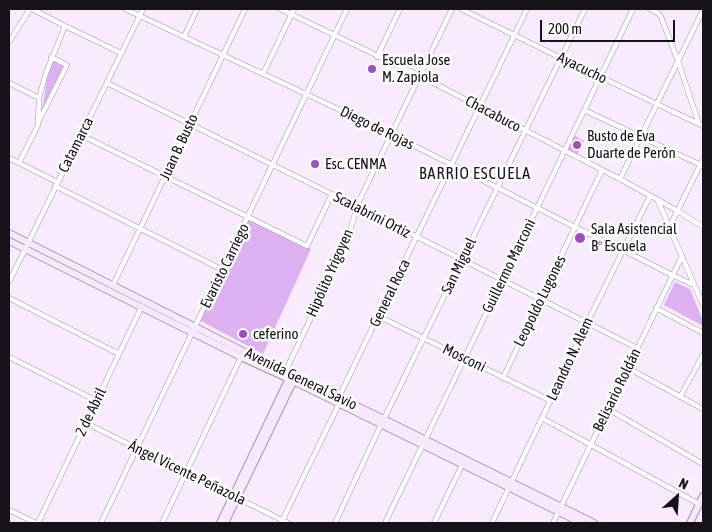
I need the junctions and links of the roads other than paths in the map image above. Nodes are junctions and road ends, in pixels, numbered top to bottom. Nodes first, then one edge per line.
1 (31, 9) edge
2 (125, 9) edge
3 (143, 9) edge
4 (198, 9) edge
5 (245, 9) edge
6 (280, 9) edge
7 (294, 9) edge
8 (348, 9) edge
9 (400, 9) edge
10 (452, 9) edge
11 (461, 9) edge
12 (527, 9) edge
13 (584, 9) edge
14 (633, 9) edge
15 (650, 9) edge
16 (703, 10) edge
17 (292, 15) junction
18 (140, 16) junction
19 (65, 26) junction
20 (514, 35) junction
21 (334, 36) junction
22 (184, 37) junction
23 (9, 41) edge
24 (122, 53) junction
25 (223, 55) junction
26 (51, 57) junction
27 (377, 57) junction
28 (561, 58) junction
29 (678, 60) junction
30 (263, 74) junction
31 (420, 76) junction
32 (600, 77) junction
33 (107, 83) junction
34 (9, 85) edge
35 (306, 94) junction
36 (39, 98) junction
37 (657, 104) junction
38 (480, 107) junction
39 (584, 110) junction
40 (190, 124) junction
41 (38, 125) junction
42 (701, 125) edge
43 (525, 131) junction
44 (391, 134) junction
45 (81, 135) junction
46 (641, 137) junction
47 (564, 151) junction
48 (9, 158) edge
49 (703, 159) edge
50 (19, 163) junction
51 (272, 165) junction
52 (452, 165) junction
53 (702, 166) edge
54 (602, 170) junction
55 (165, 177) junction
56 (620, 179) junction
57 (56, 184) junction
58 (497, 187) junction
59 (332, 194) junction
60 (650, 196) junction
61 (658, 201) junction
62 (356, 206) junction
63 (537, 207) junction
64 (678, 211) junction
65 (248, 217) junction
66 (670, 226) junction
67 (575, 227) junction
68 (703, 228) edge
69 (141, 229) junction
70 (9, 233) edge
71 (417, 237) junction
72 (9, 241) edge
73 (27, 246) junction
74 (624, 250) junction
75 (682, 256) junction
76 (462, 260) junction
77 (223, 270) junction
78 (672, 275) junction
79 (502, 280) junction
80 (9, 282) edge
81 (694, 285) junction
82 (113, 286) junction
83 (9, 298) edge
84 (540, 299) junction
85 (143, 304) junction
86 (703, 305) edge
87 (656, 308) junction
88 (378, 316) junction
89 (587, 323) junction
90 (194, 330) junction
91 (703, 333) edge
92 (424, 338) junction
93 (637, 348) junction
94 (119, 354) junction
95 (703, 355) edge
96 (9, 357) edge
97 (241, 357) junction
98 (464, 358) junction
99 (628, 368) junction
100 (291, 378) junction
101 (503, 378) junction
102 (680, 396) junction
103 (340, 397) junction
104 (97, 401) junction
105 (550, 401) junction
106 (339, 404) junction
107 (608, 409) junction
108 (703, 409) edge
109 (542, 418) junction
110 (383, 422) junction
111 (86, 423) junction
112 (424, 442) junction
113 (591, 444) junction
114 (137, 448) junction
115 (703, 464) edge
116 (462, 465) junction
117 (186, 473) junction
118 (510, 485) junction
119 (703, 496) edge
120 (235, 497) junction
121 (700, 504) junction
122 (559, 509) junction
123 (9, 510) edge
124 (703, 512) edge
125 (282, 522) edge
126 (37, 523) edge
127 (101, 523) edge
128 (162, 523) edge
129 (220, 523) edge
130 (225, 523) edge
131 (288, 523) edge
132 (335, 523) edge
133 (385, 523) edge
134 (434, 523) edge
135 (492, 523) edge
136 (553, 523) edge
137 (580, 523) edge
138 (594, 523) edge
139 (690, 523) edge

1 - 19 street
1 - 23 street
2 - 18 street, Diego de Rojas
3 - 18 street, Catamarca
4 - 22 street
5 - 25 street, Juan B. Busto
6 - 17 street, Chacabuco
7 - 17 street
8 - 21 street, Evaristo Carriego
9 - 27 street
10 - 31 street, Hipólito Yrigoyen
11 - 20 street, Ayacucho
12 - 20 street, General Roca
13 - 28 street, San Miguel
14 - 32 street, Guillermo Marconi
15 - 29 street
16 - 29 street
17 - 21 street, Chacabuco
17 - 30 street
18 - 22 street, Diego de Rojas
18 - 24 street, Catamarca
19 - 24 street
19 - 26 street
20 - 28 street, Ayacucho
20 - 38 street, General Roca
21 - 27 street, Chacabuco
21 - 35 street, Evaristo Carriego
22 - 25 street, Diego de Rojas
24 - 33 street, Catamarca
25 - 30 street, Diego de Rojas
25 - 40 street, Juan B. Busto
26 - 36 street
26 - 41 street
27 - 31 street, Chacabuco
28 - 32 street, Ayacucho
28 - 43 street, San Miguel
29 - 37 street
29 - 42 street
30 - 35 street, Diego de Rojas
31 - 38 street, Chacabuco
31 - 44 street, Hipólito Yrigoyen
32 - 37 street, Ayacucho
32 - 39 street, Guillermo Marconi
33 - 40 street, Scalabrini Ortiz
33 - 45 street, Catamarca
34 - 36 street
35 - 44 street, Diego de Rojas
35 - 51 street, Evaristo Carriego
36 - 41 street
37 - 42 street, Ayacucho
37 - 46 street
38 - 43 street, Chacabuco
38 - 52 street, General Roca
39 - 46 street
39 - 47 street, Guillermo Marconi
40 - 51 street, Scalabrini Ortiz
40 - 55 street, Juan B. Busto
41 - 50 street
43 - 47 street, Chacabuco
43 - 58 street, San Miguel
44 - 52 street, Diego de Rojas
44 - 62 street, Hipólito Yrigoyen
45 - 55 street
45 - 57 street, Catamarca
46 - 53 street
46 - 56 street
47 - 54 street, Chacabuco
47 - 63 street, Guillermo Marconi
48 - 50 street
49 - 53 street
50 - 57 street
51 - 59 street, Scalabrini Ortiz
51 - 65 street, Evaristo Carriego
52 - 58 street, Diego de Rojas
52 - 71 street, General Roca
53 - 64 street
54 - 56 street, Chacabuco
54 - 67 street, Leopoldo Lugones
55 - 65 street
55 - 69 street, Juan B. Busto
56 - 60 street, Chacabuco
57 - 69 street
57 - 73 street, Catamarca
58 - 63 street, Diego de Rojas
58 - 76 street, San Miguel
59 - 62 street, Scalabrini Ortiz
59 - 65 street
60 - 61 street, Chacabuco
60 - 74 street, Leandro N. Alem
61 - 64 street, Chacabuco
61 - 66 street
62 - 71 street, Scalabrini Ortiz
62 - 100 street, Hipólito Yrigoyen
63 - 67 street, Diego de Rojas
63 - 79 street, Guillermo Marconi
64 - 66 street
64 - 68 street, Chacabuco
65 - 77 street, Evaristo Carriego
66 - 75 street
67 - 74 street, Diego de Rojas
67 - 84 street, Leopoldo Lugones
69 - 77 street
69 - 82 street, Juan B. Busto
70 - 73 main road, Avenida General Savio
71 - 76 street, Scalabrini Ortiz
71 - 88 street, General Roca
72 - 73 main road, Avenida General Savio
73 - 80 street, Catamarca
73 - 82 main road, Avenida General Savio
73 - 85 main road, Avenida General Savio
74 - 78 street, Diego de Rojas
74 - 89 street, Leandro N. Alem
75 - 78 street, Belisario Roldán
75 - 81 street
76 - 79 street, Scalabrini Ortiz
76 - 92 street, San Miguel
77 - 90 street, Evaristo Carriego
78 - 81 street, Diego de Rojas
78 - 87 street, Belisario Roldán
79 - 84 street, Scalabrini Ortiz
79 - 98 street, Guillermo Marconi
81 - 86 street
82 - 85 main road, Avenida General Savio
83 - 94 street
84 - 89 street, Scalabrini Ortiz
84 - 101 street, Leopoldo Lugones
85 - 90 main road, Avenida General Savio
85 - 94 street, 2 de Abril
87 - 91 street
87 - 93 street, Belisario Roldán
88 - 92 street, Mosconi
88 - 103 street, General Roca
89 - 93 street, Scalabrini Ortiz
89 - 105 street, Leandro N. Alem
90 - 97 main road, Avenida General Savio
90 - 100 main road, Avenida General Savio
90 - 114 street, Evaristo Carriego
92 - 98 street, Mosconi
92 - 110 street, San Miguel
93 - 99 street, Belisario Roldán
94 - 104 street, 2 de Abril
95 - 102 street
96 - 104 street
97 - 100 main road, Avenida General Savio
97 - 117 street
98 - 101 street, Mosconi
98 - 112 street, Guillermo Marconi
99 - 102 street
99 - 107 street, Belisario Roldán
100 - 103 main road, Avenida General Savio
100 - 106 main road, Avenida General Savio
100 - 120 main road
101 - 105 street, Mosconi
102 - 108 street
103 - 106 street, General Roca
103 - 110 main road, Avenida General Savio
104 - 111 street, 2 de Abril
105 - 109 street, Leandro N. Alem
106 - 110 main road, Avenida General Savio
106 - 125 street, General Roca
107 - 113 street, Belisario Roldán
107 - 115 street
109 - 113 street
109 - 118 street, Leandro N. Alem
110 - 112 main road, Avenida General Savio
110 - 132 street, San Miguel
111 - 114 street, Ángel Vicente Peñazola
111 - 126 street, 2 de Abril
112 - 116 main road, Avenida General Savio
112 - 118 main road, Avenida General Savio
112 - 133 street, Guillermo Marconi
113 - 121 street
113 - 122 street, Belisario Roldán
114 - 117 street, Ángel Vicente Peñazola
114 - 127 street, Evaristo Carriego
116 - 118 main road, Avenida General Savio
116 - 134 street
117 - 120 street, Ángel Vicente Peñazola
117 - 128 street
118 - 122 main road, Avenida General Savio
118 - 135 street, Leandro N. Alem
119 - 121 main road
120 - 125 street, Ángel Vicente Peñazola
120 - 129 main road
120 - 130 main road
121 - 124 main road
121 - 139 main road
122 - 136 street, Belisario Roldán
122 - 137 main road, Avenida General Savio
122 - 138 main road, Avenida General Savio
123 - 126 street
125 - 131 street, Ángel Vicente Peñazola

